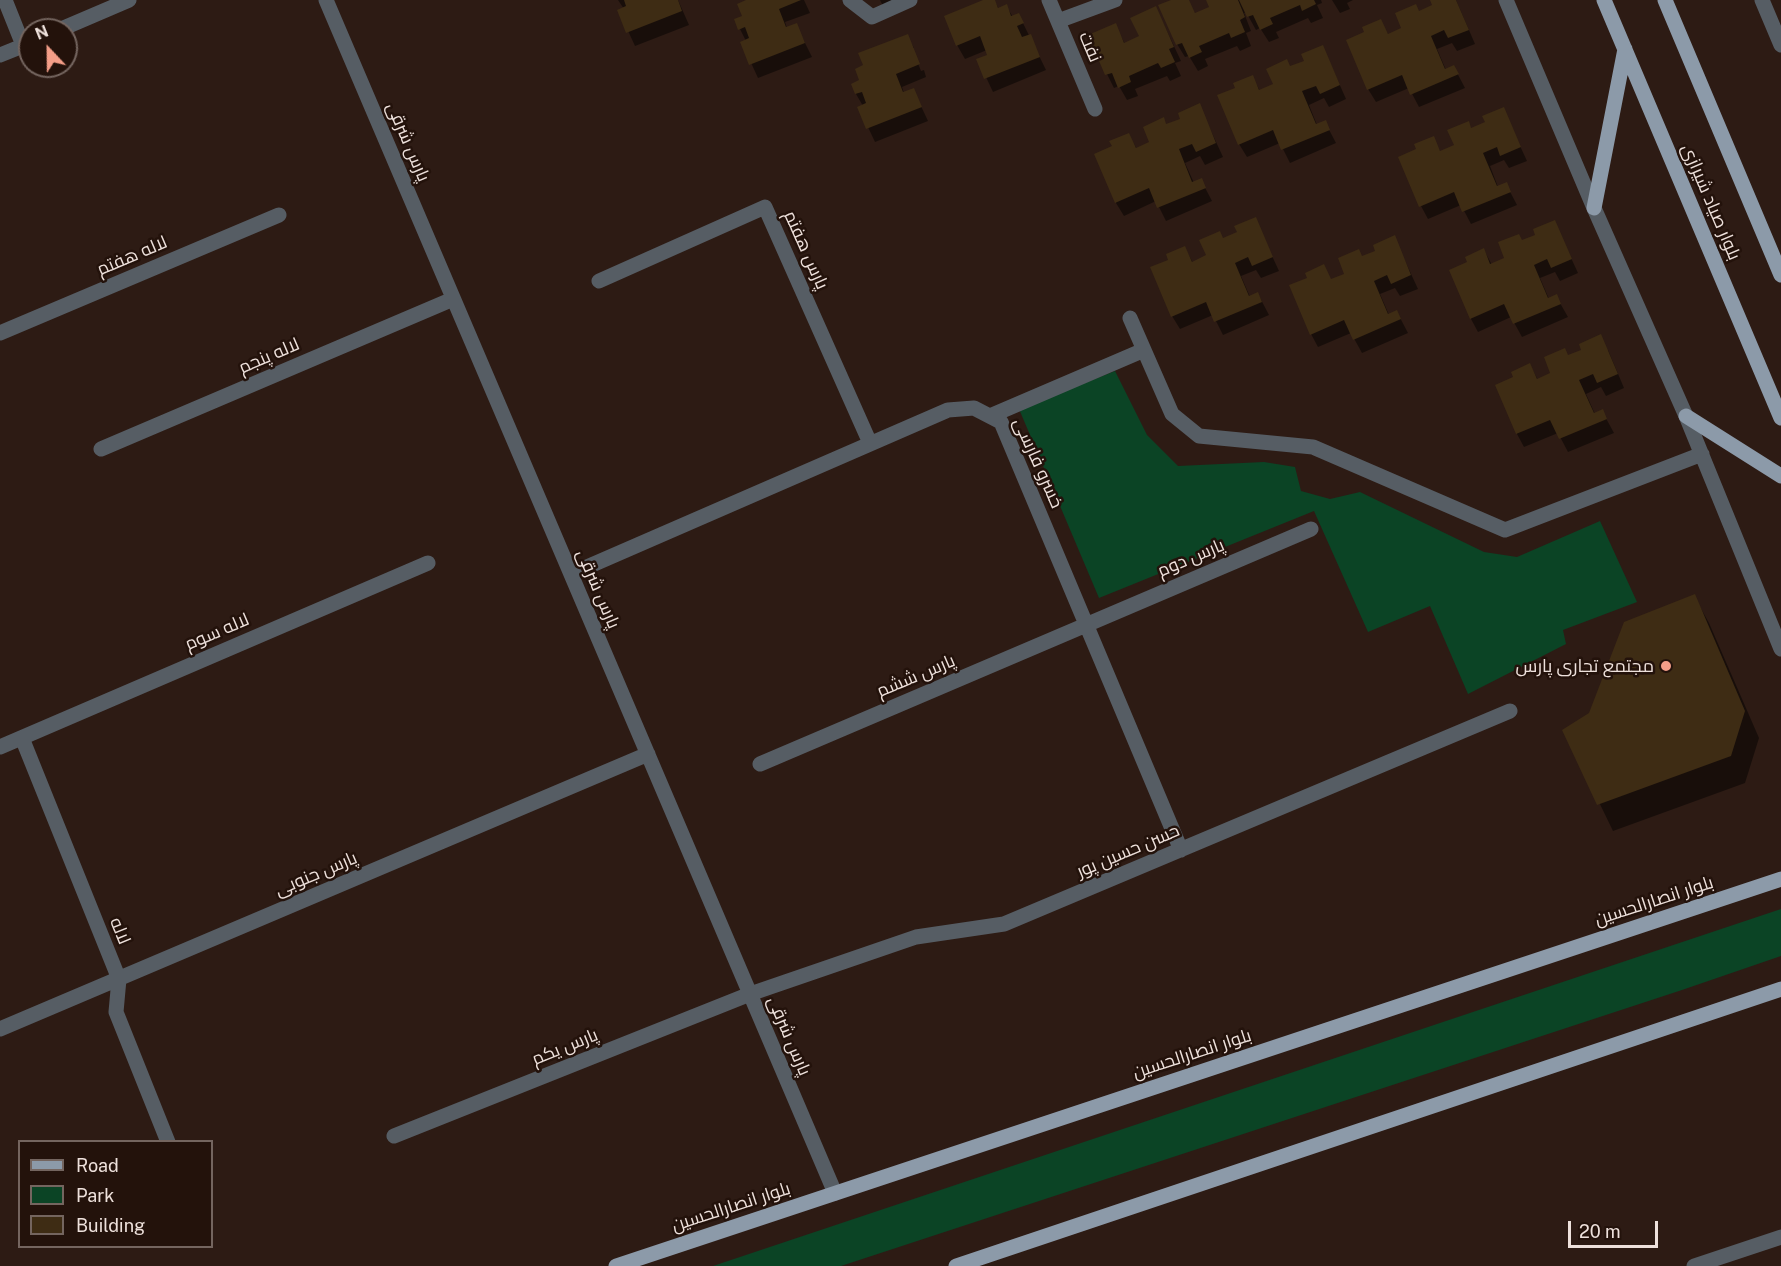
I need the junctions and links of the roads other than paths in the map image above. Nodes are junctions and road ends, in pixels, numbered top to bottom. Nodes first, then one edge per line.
1 (5, 0) edge
2 (129, 0) edge
3 (326, 0) edge
4 (850, 0) edge
5 (910, 0) edge
6 (1049, 0) edge
7 (1115, 0) edge
8 (1506, 0) edge
9 (1604, 0) edge
10 (1665, 0) edge
11 (1762, 0) edge
12 (1058, 21) junction
13 (78, 22) edge
14 (18, 26) edge
15 (1781, 45) edge
16 (18, 48) edge
17 (1625, 50) junction
18 (0, 55) edge
19 (1095, 109) dead end
20 (1594, 208) junction
21 (279, 215) dead end
22 (1781, 275) edge
23 (599, 281) dead end
24 (453, 299) junction
25 (1130, 318) dead end
26 (0, 333) edge
27 (1144, 350) junction
28 (990, 416) junction
29 (1686, 416) junction
30 (1781, 418) edge
31 (870, 444) junction
32 (101, 449) dead end
33 (1702, 454) junction
34 (1781, 476) edge
35 (1311, 529) dead end
36 (428, 563) dead end
37 (571, 574) junction
38 (1086, 624) junction
39 (1781, 649) edge
40 (1510, 711) dead end
41 (22, 738) junction
42 (0, 747) edge
43 (648, 754) junction
44 (760, 764) dead end
45 (1181, 850) junction
46 (1781, 879) edge
47 (118, 979) junction
48 (1781, 989) edge
49 (750, 994) junction
50 (0, 1029) edge
51 (394, 1136) dead end
52 (167, 1140) edge
53 (836, 1193) junction
54 (1781, 1237) edge
55 (616, 1266) edge
56 (956, 1266) edge
57 (1694, 1266) edge

1 - 14 street
2 - 13 street
3 - 24 street, پارس شرقی
4 - 5 street
6 - 12 street, نفت
7 - 12 street
8 - 20 street
9 - 17 main road, بلوار صیاد شیرازی
10 - 22 main road, بلوار صیاد شیرازی
11 - 15 street
12 - 19 street, نفت
16 - 18 street
17 - 20 main road
17 - 30 main road, بلوار صیاد شیرازی
20 - 29 street
21 - 26 street, لاله هفتم
23 - 31 street, پارس هفتم
24 - 32 street, لاله پنجم
24 - 37 street, پارس شرقی
25 - 27 street
27 - 28 street
27 - 33 street
28 - 31 street, خسرو فارسی
28 - 38 street, خسرو فارسی
29 - 33 street
29 - 34 main road
31 - 37 street, خسرو فارسی
33 - 39 street
35 - 38 street, پارس دوم
36 - 41 street, لاله سوم
37 - 43 street, پارس شرقی
38 - 44 street, پارس ششم
38 - 45 street, خسرو فارسی
40 - 45 street, حسن حسین پور
41 - 42 street, لاله سوم
41 - 47 street, لاله
43 - 47 street, پارس جنوبی
43 - 49 street, پارس شرقی
45 - 49 street, حسن حسین پور
46 - 53 main road, بلوار انصارالحسین
47 - 50 street, پارس جنوبی
47 - 52 street, لاله
48 - 56 main road
49 - 51 street, پارس یکم
49 - 53 street, پارس شرقی
53 - 55 main road, بلوار انصارالحسین
54 - 57 street

